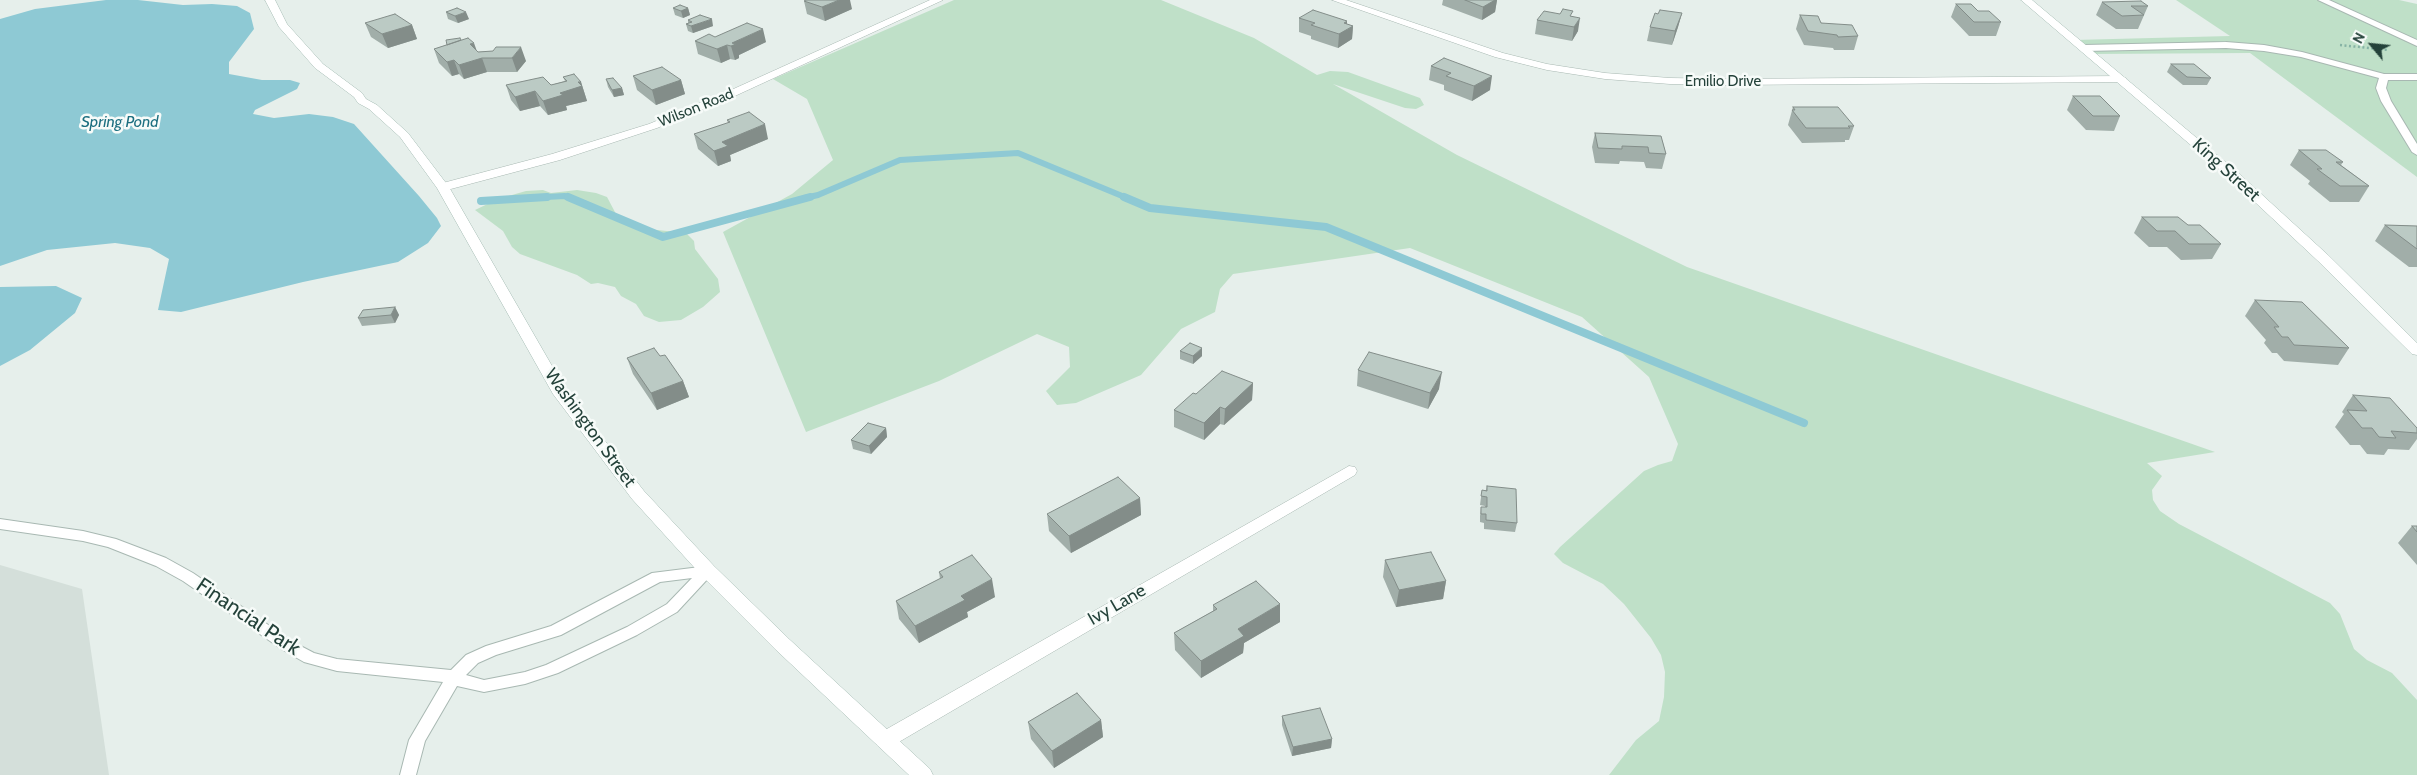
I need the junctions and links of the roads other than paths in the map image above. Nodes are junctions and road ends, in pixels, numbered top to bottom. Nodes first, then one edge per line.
1 (270, 0) edge
2 (1337, 0) edge
3 (2026, 0) edge
4 (2322, 0) edge
5 (930, 1) edge
6 (2417, 43) edge
7 (2084, 48) junction
8 (2384, 77) junction
9 (2417, 77) edge
10 (2122, 80) junction
11 (2417, 152) edge
12 (443, 188) junction
13 (2417, 351) edge
14 (1349, 471) dead end
15 (0, 524) edge
16 (708, 571) junction
17 (454, 677) junction
18 (885, 740) junction
19 (408, 775) edge
20 (923, 775) edge

1 - 12 main road, Washington Street
2 - 10 main road, Emilio Drive
3 - 7 main road, King Street
4 - 6 lane
5 - 12 main road, Wilson Road
7 - 8 lane
7 - 10 main road, King Street
8 - 9 lane
8 - 11 lane
10 - 13 main road, King Street
12 - 16 main road, Washington Street
14 - 18 main road, Ivy Lane
15 - 17 lane, Financial Park
16 - 17 lane
16 - 17 lane, Financial Park
16 - 18 main road, Washington Street
17 - 19 lane
18 - 20 main road, Washington Street

